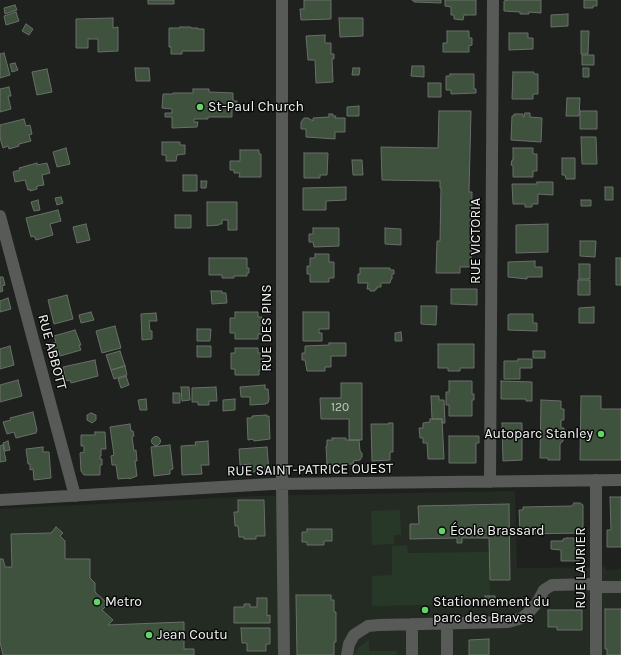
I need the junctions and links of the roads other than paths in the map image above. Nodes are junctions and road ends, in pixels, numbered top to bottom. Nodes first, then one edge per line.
1 (282, 0) edge
2 (493, 0) edge
3 (0, 216) edge
4 (596, 480) junction
5 (621, 480) edge
6 (490, 482) junction
7 (282, 484) junction
8 (75, 496) junction
9 (0, 500) edge
10 (596, 585) junction
11 (621, 587) edge
12 (447, 623) junction
13 (412, 624) junction
14 (284, 655) edge
15 (347, 655) edge
16 (412, 655) edge
17 (447, 655) edge
18 (596, 655) edge

1 - 7 street, RUE DES PINS
2 - 6 street, RUE VICTORIA
3 - 8 street, RUE ABBOTT
4 - 5 street, RUE SAINT-PATRICE OUEST
4 - 6 street, RUE SAINT-PATRICE OUEST
4 - 10 street, RUE LAURIER
6 - 7 street, RUE SAINT-PATRICE OUEST
7 - 8 street, RUE SAINT-PATRICE OUEST
7 - 14 street, RUE DES PINS
8 - 9 street, RUE SAINT-PATRICE OUEST
10 - 11 street
10 - 12 street
10 - 18 street, RUE LAURIER
12 - 13 street
12 - 17 street
13 - 15 street
13 - 16 street

